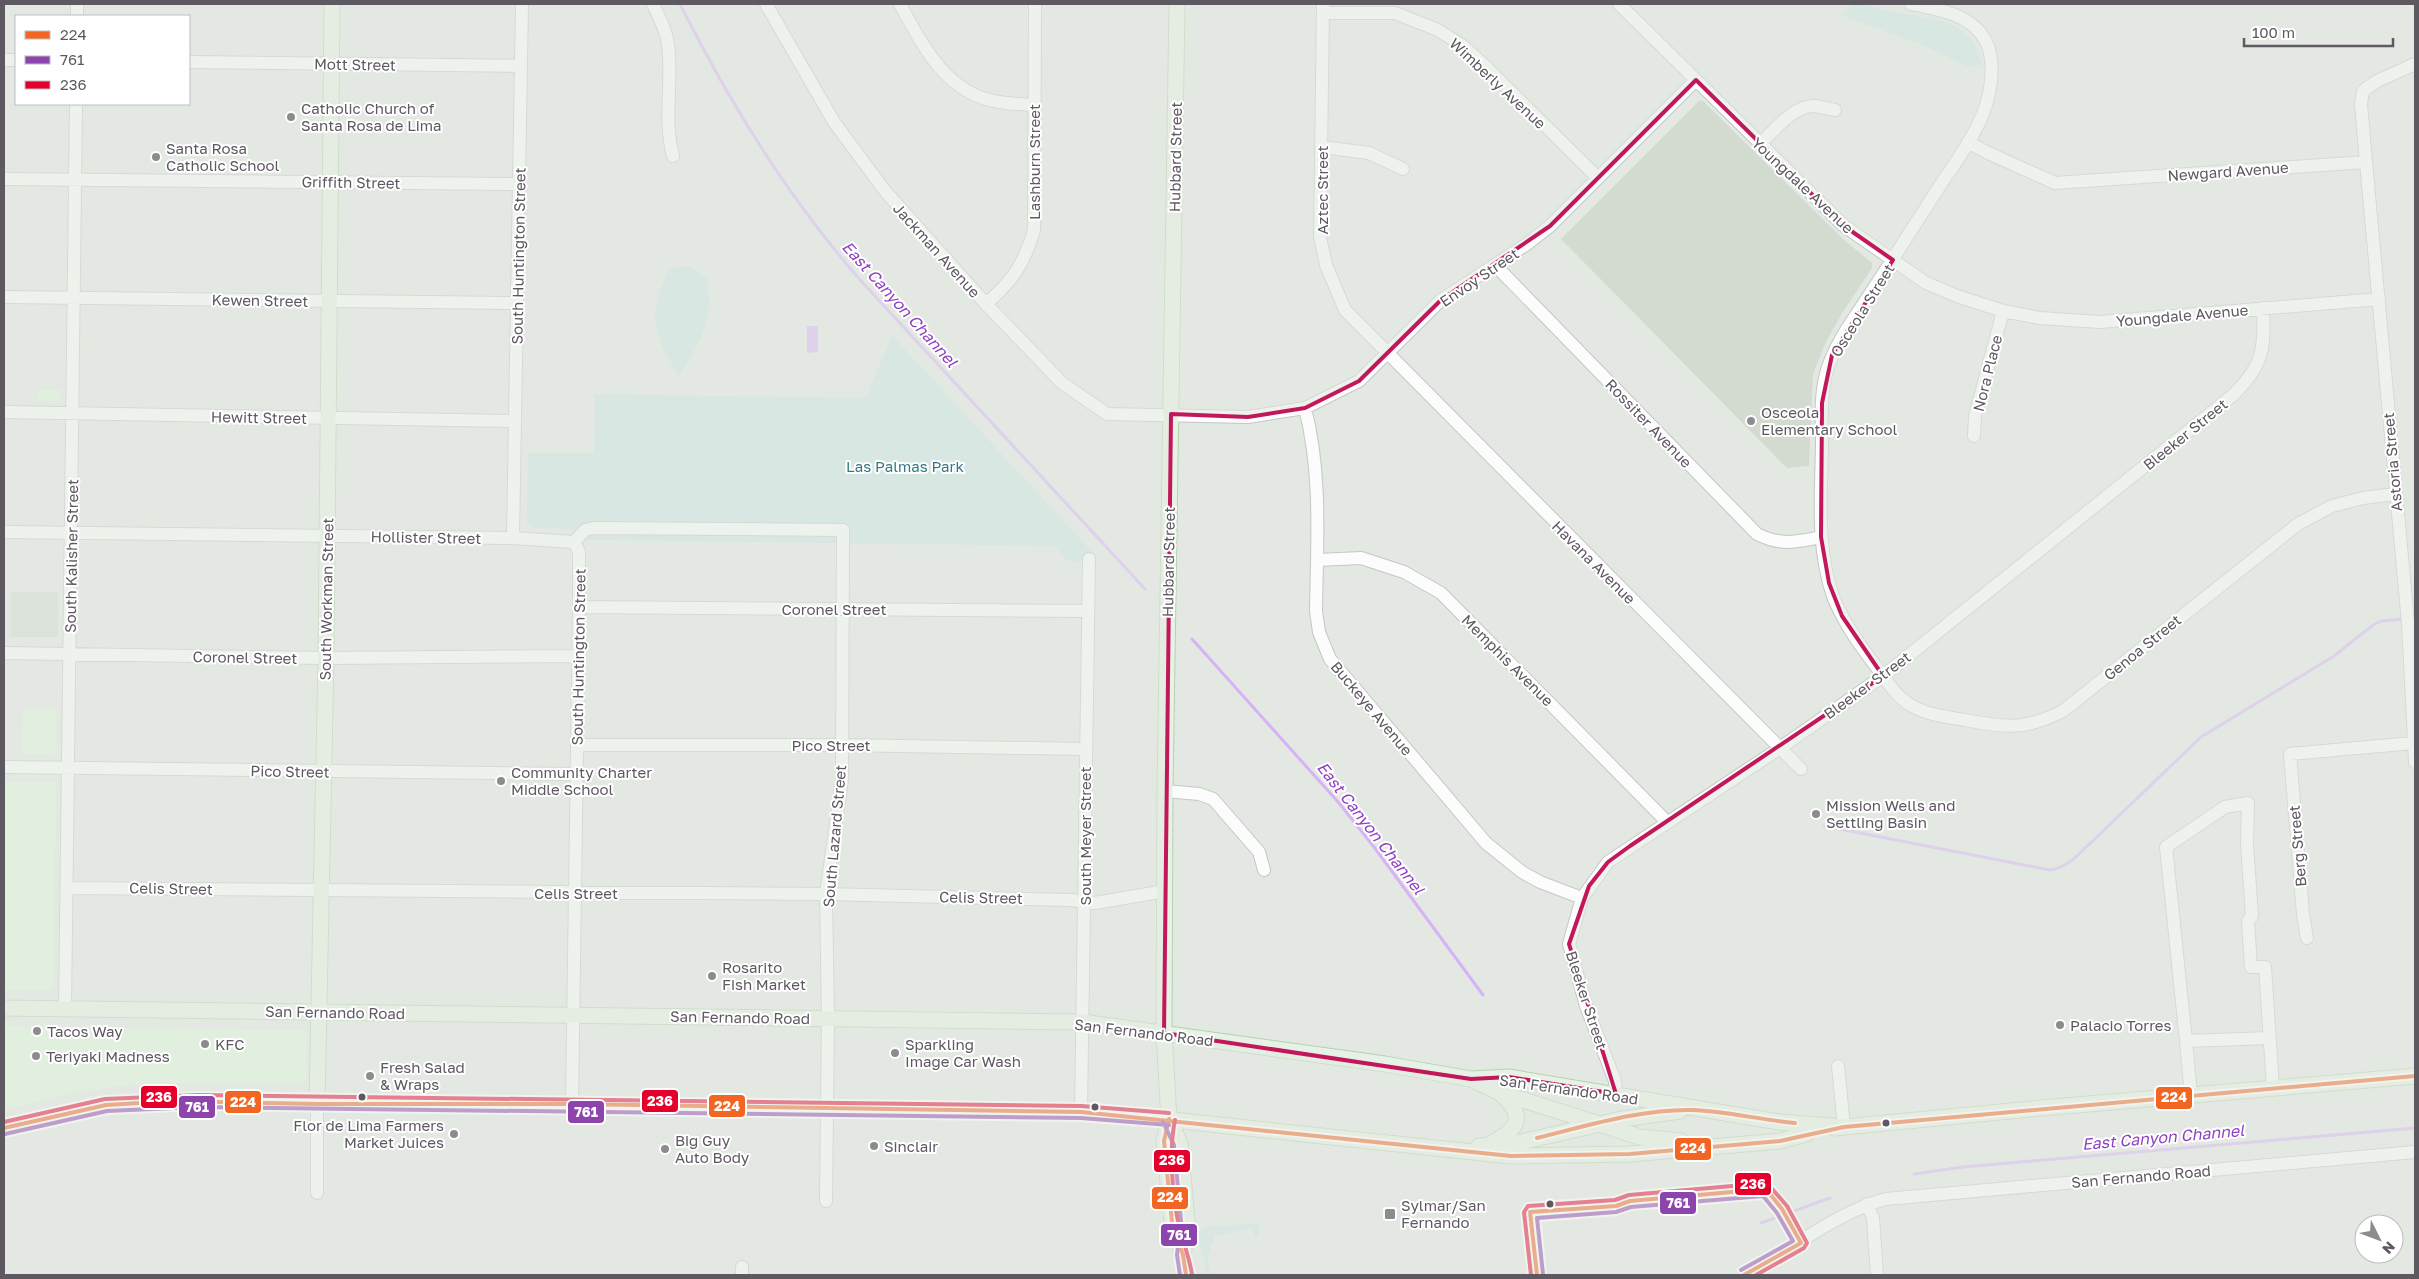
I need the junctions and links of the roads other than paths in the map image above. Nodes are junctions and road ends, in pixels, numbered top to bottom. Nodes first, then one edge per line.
1 (332, 4) edge
2 (522, 4) edge
3 (653, 4) edge
4 (766, 4) edge
5 (900, 4) edge
6 (1035, 4) edge
7 (1177, 4) edge
8 (1619, 4) edge
9 (1911, 4) edge
10 (1323, 9) edge
11 (190, 62) edge
12 (332, 64) junction
13 (2415, 64) edge
14 (521, 66) junction
15 (1696, 80) junction
16 (76, 105) edge
17 (1034, 105) junction
18 (1834, 110) dead end
19 (1968, 142) junction
20 (1760, 144) junction
21 (1322, 147) junction
22 (673, 156) dead end
23 (2366, 162) junction
24 (1403, 169) dead end
25 (1598, 178) junction
26 (4, 179) edge
27 (75, 180) junction
28 (330, 182) junction
29 (519, 184) junction
30 (1893, 260) junction
31 (1495, 265) junction
32 (4, 296) edge
33 (74, 297) junction
34 (2379, 299) junction
35 (329, 300) junction
36 (517, 303) junction
37 (986, 304) junction
38 (2263, 308) junction
39 (2003, 311) junction
40 (1387, 355) junction
41 (1305, 408) junction
42 (4, 412) edge
43 (72, 413) junction
44 (1171, 414) junction
45 (328, 419) junction
46 (515, 421) junction
47 (1974, 436) dead end
48 (2395, 494) junction
49 (4, 532) edge
50 (71, 532) junction
51 (327, 536) junction
52 (1821, 537) junction
53 (512, 538) junction
54 (574, 542) junction
55 (1089, 559) dead end
56 (1317, 560) junction
57 (579, 607) junction
58 (844, 609) junction
59 (1088, 612) junction
60 (2411, 623) edge
61 (4, 654) edge
62 (70, 656) junction
63 (577, 656) junction
64 (326, 658) junction
65 (1883, 676) junction
66 (2413, 743) junction
67 (841, 744) junction
68 (577, 745) junction
69 (1780, 748) junction
70 (1086, 749) junction
71 (2415, 762) edge
72 (4, 768) edge
73 (68, 768) junction
74 (1801, 769) dead end
75 (324, 771) junction
76 (576, 774) junction
77 (1165, 790) junction
78 (1667, 822) junction
79 (1264, 870) dead end
80 (67, 888) junction
81 (321, 890) junction
82 (1165, 891) junction
83 (575, 893) junction
84 (826, 894) junction
85 (1582, 898) junction
86 (1085, 901) junction
87 (2307, 938) dead end
88 (4, 1008) edge
89 (65, 1009) junction
90 (319, 1012) junction
91 (574, 1015) junction
92 (828, 1018) junction
93 (1082, 1022) junction
94 (1164, 1033) junction
95 (2270, 1038) junction
96 (2186, 1041) junction
97 (1838, 1066) dead end
98 (2415, 1076) edge
99 (1471, 1079) junction
100 (2273, 1088) junction
101 (1498, 1092) junction
102 (1616, 1094) junction
103 (2191, 1095) junction
104 (317, 1104) junction
105 (572, 1104) junction
106 (827, 1107) junction
107 (1711, 1111) junction
108 (1081, 1112) junction
109 (1169, 1120) junction
110 (1597, 1124) junction
111 (1844, 1126) junction
112 (4, 1128) edge
113 (1806, 1134) junction
114 (1488, 1145) junction
115 (1450, 1150) junction
116 (2415, 1152) edge
117 (317, 1193) dead end
118 (826, 1201) dead end
119 (1867, 1204) junction
120 (1183, 1255) junction
121 (1186, 1275) edge
122 (1744, 1275) edge
123 (1877, 1275) edge

1 - 12 main road, South Workman Street
2 - 14 street, South Huntington Street
3 - 22 street
4 - 37 street, Jackman Avenue
5 - 17 street
6 - 17 street, Lashburn Street
7 - 44 main road, Hubbard Street
8 - 15 street, Youngdale Avenue
9 - 19 street, Osceola Street
10 - 21 street, Aztec Street
10 - 25 street, Wimberly Avenue
11 - 12 street, Mott Street
12 - 14 street, Mott Street
12 - 28 main road, South Workman Street
13 - 23 street
14 - 29 street, South Huntington Street
15 - 20 street, Youngdale Avenue
15 - 25 street, Envoy Street
16 - 27 street, South Kalisher Street
17 - 37 street, Lashburn Street
18 - 20 street
19 - 23 street, Newgard Avenue
19 - 30 street, Osceola Street
20 - 30 street, Youngdale Avenue
21 - 24 street
21 - 40 street, Aztec Street
23 - 34 street, Astoria Street
25 - 31 street, Envoy Street
26 - 27 street, Griffith Street
27 - 28 street, Griffith Street
27 - 33 street, South Kalisher Street
28 - 29 street, Griffith Street
28 - 35 main road, South Workman Street
29 - 36 street, South Huntington Street
30 - 39 street, Youngdale Avenue
30 - 52 street, Osceola Street
31 - 40 street, Envoy Street
31 - 52 street, Rossiter Avenue
32 - 33 street, Kewen Street
33 - 35 street, Kewen Street
33 - 43 street, South Kalisher Street
34 - 38 street, Youngdale Avenue
34 - 48 street, Astoria Street
35 - 36 street, Kewen Street
35 - 45 main road, South Workman Street
36 - 46 street, South Huntington Street
37 - 44 street, Jackman Avenue
38 - 39 street, Youngdale Avenue
38 - 65 street, Bleeker Street
39 - 47 street, Nora Place
40 - 41 street, Envoy Street
40 - 69 street, Havana Avenue
41 - 44 street, Envoy Street
41 - 56 street, Buckeye Avenue
42 - 43 street, Hewitt Street
43 - 45 street, Hewitt Street
43 - 50 street, South Kalisher Street
44 - 77 main road, Hubbard Street
45 - 46 street, Hewitt Street
45 - 51 main road, South Workman Street
46 - 53 street, South Huntington Street
48 - 60 street, Astoria Street
48 - 65 street, Genoa Street
49 - 50 street, Hollister Street
50 - 51 street, Hollister Street
50 - 62 street, South Kalisher Street
51 - 53 street, Hollister Street
51 - 64 main road, South Workman Street
52 - 65 street, Osceola Street
53 - 54 street, Hollister Street
54 - 57 street, South Huntington Street
54 - 58 street, South Lazard Street
55 - 59 street, South Meyer Street
56 - 78 street, Memphis Avenue
56 - 85 street, Buckeye Avenue
57 - 58 street, Coronel Street
57 - 63 street, South Huntington Street
58 - 59 street, Coronel Street
58 - 67 street, South Lazard Street
59 - 70 street, South Meyer Street
60 - 66 street, Astoria Street
61 - 62 street, Coronel Street
62 - 64 street, Coronel Street
62 - 73 street, South Kalisher Street
63 - 64 street, Coronel Street
63 - 68 street, South Huntington Street
64 - 75 main road, South Workman Street
65 - 69 street, Bleeker Street
66 - 71 street, Astoria Street
66 - 87 street, Berg Street
67 - 68 street, Pico Street
67 - 70 street, Pico Street
67 - 84 street, South Lazard Street
68 - 76 street, South Huntington Street
69 - 74 street, Havana Avenue
69 - 78 street, Bleeker Street
70 - 86 street, South Meyer Street
72 - 73 street, Pico Street
73 - 75 street, Pico Street
73 - 80 street, South Kalisher Street
75 - 76 street, Pico Street
75 - 81 main road, South Workman Street
76 - 83 street, South Huntington Street
77 - 79 street
77 - 82 main road, Hubbard Street
78 - 85 street, Bleeker Street
80 - 81 street, Celis Street
80 - 89 street, South Kalisher Street
81 - 83 street, Celis Street
81 - 90 main road, South Workman Street
82 - 86 street, Celis Street
82 - 94 main road, Hubbard Street
83 - 84 street, Celis Street
83 - 91 street, South Huntington Street
84 - 86 street, Celis Street
84 - 92 street, South Lazard Street
85 - 102 street, Bleeker Street
86 - 93 street, South Meyer Street
88 - 89 main road, San Fernando Road
89 - 90 main road, San Fernando Road
90 - 91 main road, San Fernando Road
90 - 104 main road, South Workman Street
91 - 92 main road, San Fernando Road
91 - 105 street, South Huntington Street
92 - 93 main road, San Fernando Road
92 - 106 street, South Lazard Street
93 - 94 main road, San Fernando Road
93 - 108 street, South Meyer Street
94 - 99 main road, San Fernando Road
94 - 109 main road, Hubbard Street
95 - 96 street
95 - 96 street
95 - 100 street
96 - 103 street
97 - 111 street
98 - 100 main road, San Fernando Road
99 - 101 main road, San Fernando Road
99 - 102 main road, San Fernando Road
100 - 103 main road, San Fernando Road
101 - 110 main road, San Fernando Road
101 - 114 main road
102 - 107 main road, San Fernando Road
103 - 111 main road, San Fernando Road
104 - 105 main road
104 - 112 main road
104 - 117 street, South Workman Street
105 - 106 main road
106 - 108 main road
106 - 118 street, South Lazard Street
107 - 110 main road
107 - 111 main road, San Fernando Road
108 - 109 main road
109 - 115 main road
109 - 120 main road, Hubbard Street
109 - 120 main road, Hubbard Street
110 - 113 main road, San Fernando Road
110 - 114 main road
111 - 113 main road, San Fernando Road
113 - 115 main road
114 - 115 main road
116 - 119 street, San Fernando Road
119 - 122 street, San Fernando Road
119 - 123 street
120 - 121 main road

